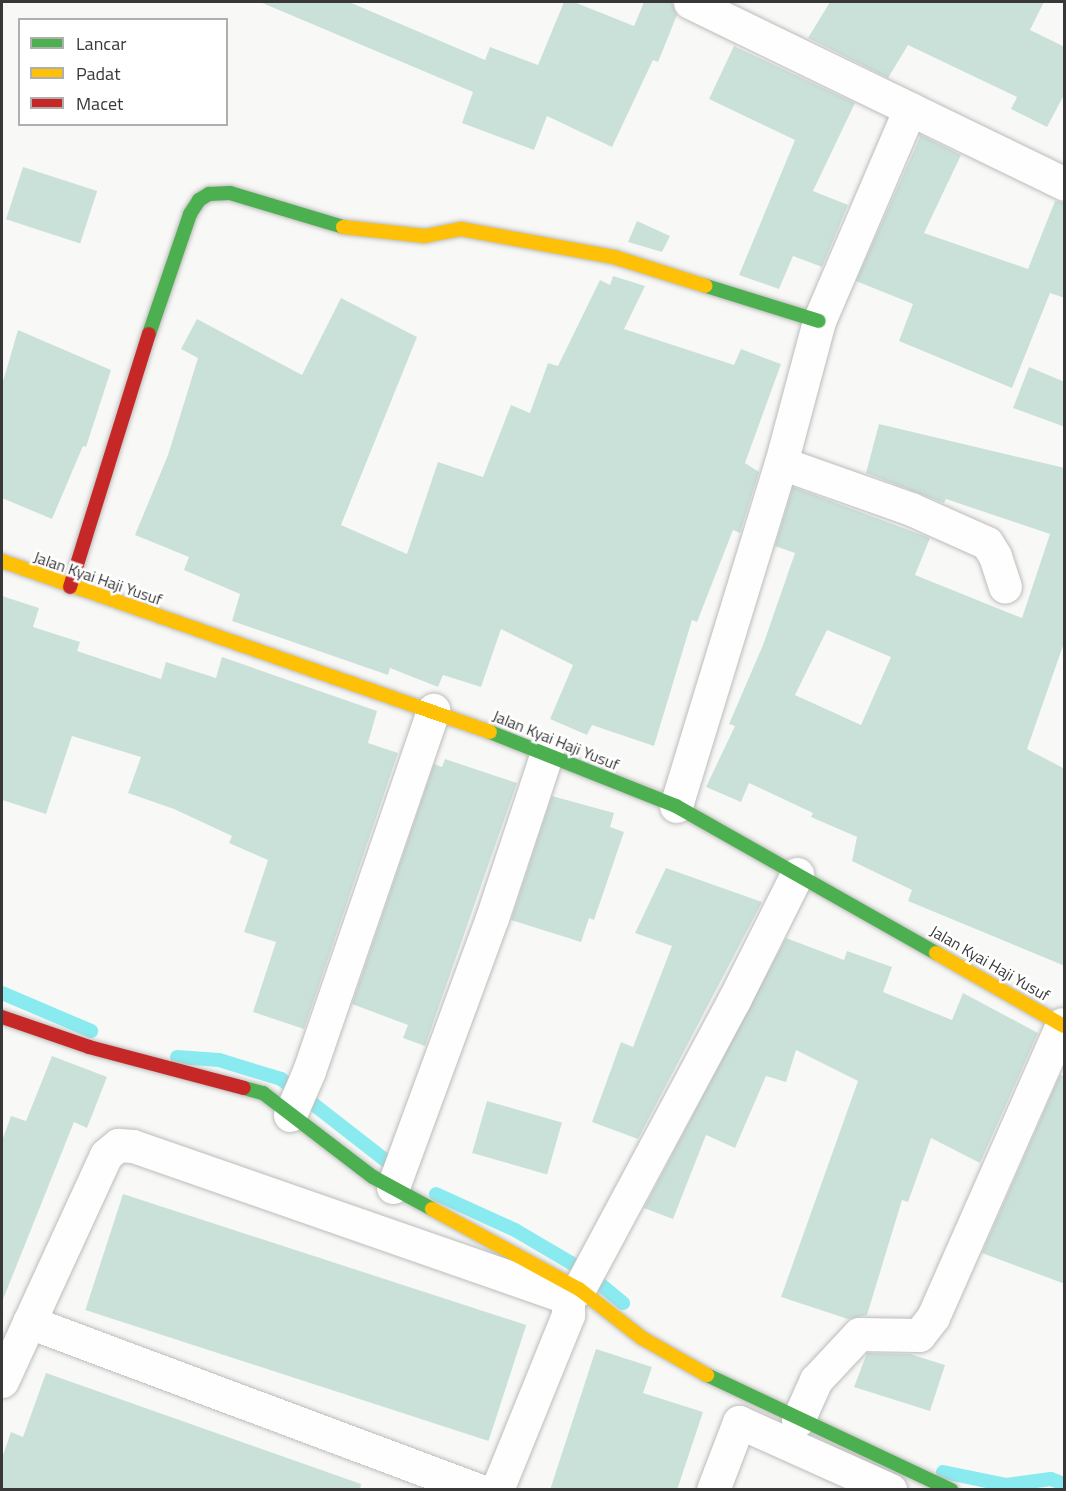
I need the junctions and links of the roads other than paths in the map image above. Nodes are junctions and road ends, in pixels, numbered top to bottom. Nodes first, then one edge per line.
1 (690, 2) edge
2 (910, 109) junction
3 (1065, 184) edge
4 (819, 321) junction
5 (782, 463) junction
6 (2, 561) edge
7 (1005, 586) dead end
8 (70, 587) junction
9 (433, 710) junction
10 (547, 753) junction
11 (676, 806) junction
12 (797, 874) junction
13 (2, 1017) edge
14 (1063, 1025) edge
15 (290, 1114) junction
16 (393, 1187) junction
17 (579, 1289) junction
18 (29, 1322) junction
19 (2, 1381) edge
20 (798, 1420) junction
21 (479, 1490) edge
22 (497, 1490) edge
23 (713, 1490) edge
24 (890, 1490) edge
25 (951, 1490) edge

1 - 2 street
2 - 3 street
2 - 4 street
4 - 5 street
4 - 8 street
5 - 7 street
5 - 11 street
6 - 8 street, Jalan Kyai Haji Yusuf
8 - 9 street, Jalan Kyai Haji Yusuf
9 - 10 street, Jalan Kyai Haji Yusuf
9 - 15 street
10 - 11 street, Jalan Kyai Haji Yusuf
10 - 16 street
11 - 12 street, Jalan Kyai Haji Yusuf
12 - 14 street, Jalan Kyai Haji Yusuf
12 - 17 street
13 - 15 street
14 - 20 street
15 - 16 street
16 - 17 street
17 - 20 street
18 - 19 street
18 - 21 street
18 - 22 street
20 - 25 street
23 - 24 street

